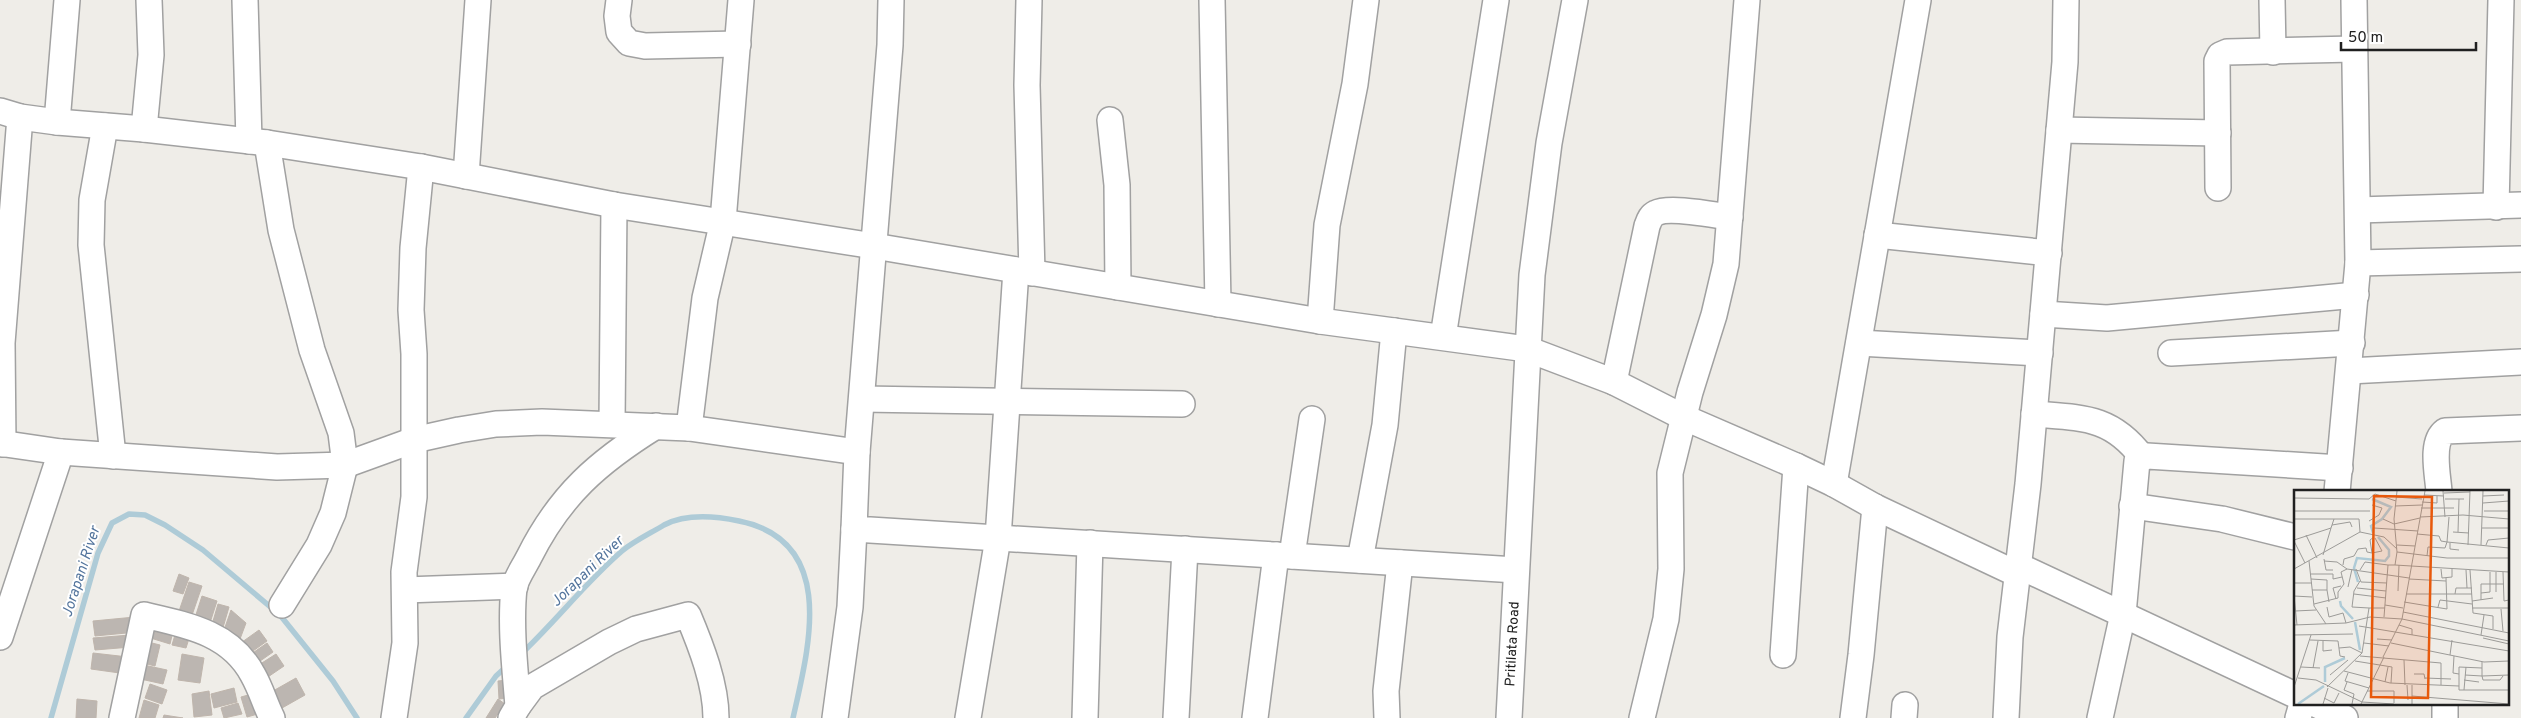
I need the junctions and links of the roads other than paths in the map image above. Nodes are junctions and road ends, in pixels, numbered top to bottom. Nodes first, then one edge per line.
1 (67, 0) edge
2 (149, 0) edge
3 (245, 0) edge
4 (478, 0) edge
5 (618, 0) edge
6 (741, 0) edge
7 (891, 0) edge
8 (1029, 0) edge
9 (1212, 0) edge
10 (1366, 0) edge
11 (1496, 0) edge
12 (1576, 0) edge
13 (1747, 0) edge
14 (1918, 0) edge
15 (2066, 0) edge
16 (2272, 0) edge
17 (2354, 0) edge
18 (2501, 0) edge
19 (738, 44) junction
20 (2354, 49) junction
21 (2273, 52) junction
22 (10, 114) edge
23 (1110, 120) dead end
24 (57, 122) junction
25 (105, 126) junction
26 (144, 129) junction
27 (2059, 130) junction
28 (2218, 133) junction
29 (258, 142) junction
30 (421, 167) junction
31 (466, 176) junction
32 (7, 185) edge
33 (2218, 188) dead end
34 (614, 205) junction
35 (2521, 205) edge
36 (2496, 207) junction
37 (2358, 210) junction
38 (1730, 217) junction
39 (723, 221) junction
40 (1877, 235) junction
41 (874, 246) junction
42 (5, 253) edge
43 (2049, 253) junction
44 (2521, 259) edge
45 (2358, 263) junction
46 (1024, 272) junction
47 (1118, 287) junction
48 (2356, 296) junction
49 (1218, 304) junction
50 (2043, 314) junction
51 (1320, 321) junction
52 (1394, 331) junction
53 (1443, 337) junction
54 (1, 342) edge
55 (1858, 343) junction
56 (2352, 343) junction
57 (1527, 349) junction
58 (2040, 353) junction
59 (2171, 353) dead end
60 (2521, 362) edge
61 (2349, 371) junction
62 (1614, 382) junction
63 (862, 399) junction
64 (1006, 402) junction
65 (1182, 404) dead end
66 (2034, 414) junction
67 (1683, 417) junction
68 (1312, 419) dead end
69 (612, 424) junction
70 (656, 426) junction
71 (689, 428) junction
72 (2521, 428) edge
73 (414, 440) junction
74 (2, 444) edge
75 (61, 452) junction
76 (857, 452) junction
77 (113, 456) junction
78 (2142, 457) junction
79 (345, 465) junction
80 (1796, 466) junction
81 (2339, 480) edge
82 (1834, 484) junction
83 (2439, 490) edge
84 (2132, 506) junction
85 (1875, 507) junction
86 (854, 529) junction
87 (2294, 537) edge
88 (998, 538) junction
89 (1090, 543) junction
90 (1185, 549) junction
91 (1284, 556) junction
92 (1360, 560) junction
93 (1400, 563) junction
94 (1516, 570) junction
95 (2018, 570) junction
96 (405, 590) junction
97 (514, 596) junction
98 (282, 605) dead end
99 (2123, 614) junction
100 (0, 637) edge
101 (1783, 655) dead end
102 (2294, 694) edge
103 (2320, 706) edge
104 (514, 712) edge
105 (122, 718) edge
106 (272, 718) edge
107 (394, 718) edge
108 (716, 718) edge
109 (835, 718) edge
110 (968, 718) edge
111 (1085, 718) edge
112 (1176, 718) edge
113 (1255, 718) edge
114 (1387, 718) edge
115 (1509, 718) edge
116 (1642, 718) edge
117 (1852, 718) edge
118 (2006, 718) edge
119 (2100, 718) edge
120 (2345, 718) edge

1 - 24 street
2 - 26 street
3 - 29 street
4 - 31 street
5 - 19 street
6 - 19 street
7 - 41 street
8 - 46 street
9 - 49 street
10 - 51 street
11 - 53 street
12 - 57 street, Pritilata Road
13 - 38 street
14 - 40 street
15 - 27 street
16 - 21 street
17 - 20 street
18 - 36 street
19 - 39 street
20 - 21 street
20 - 37 street
21 - 28 street
22 - 24 street
22 - 32 street
23 - 47 street
24 - 25 street
25 - 26 street
25 - 77 street
26 - 29 street
27 - 28 street
27 - 43 street
28 - 33 street
29 - 30 street
29 - 79 street
30 - 31 street
30 - 73 street
31 - 34 street
32 - 42 street
34 - 39 street
34 - 69 street
35 - 36 street
36 - 37 street
37 - 45 street
38 - 62 street
38 - 67 street
39 - 41 street
39 - 71 street
40 - 43 street
40 - 55 street
41 - 46 street
41 - 63 street
42 - 54 street
43 - 50 street
44 - 45 street
45 - 48 street
46 - 47 street
46 - 64 street
47 - 49 street
48 - 50 street
48 - 56 street
49 - 51 street
50 - 58 street
51 - 52 street
52 - 53 street
52 - 92 street
53 - 57 street
54 - 74 street
55 - 58 street
55 - 82 street
56 - 59 street
56 - 61 street
57 - 62 street
57 - 94 street, Pritilata Road
58 - 66 street
60 - 61 street
61 - 81 street
62 - 67 street
63 - 64 street
63 - 76 street
64 - 65 street
64 - 88 street
66 - 78 street
66 - 95 street
67 - 80 street
67 - 116 street
68 - 91 street
69 - 70 street
69 - 73 street
70 - 71 street
70 - 97 street
71 - 76 street
72 - 83 street
73 - 79 street
73 - 96 street
74 - 75 street
75 - 77 street
75 - 100 street
76 - 86 street
77 - 79 street
78 - 81 street
78 - 84 street
79 - 98 street
80 - 82 street
80 - 101 street
82 - 85 street
84 - 87 street
84 - 99 street
85 - 95 street
85 - 117 street
86 - 88 street
86 - 109 street
88 - 89 street
88 - 110 street
89 - 90 street
89 - 111 street
90 - 91 street
90 - 112 street
91 - 92 street
91 - 113 street
92 - 93 street
93 - 94 street
93 - 114 street
94 - 115 street, Pritilata Road
95 - 99 street
95 - 118 street
96 - 97 street
96 - 107 street
97 - 104 street
99 - 102 street
99 - 119 street
103 - 120 street
104 - 108 street
105 - 106 street

